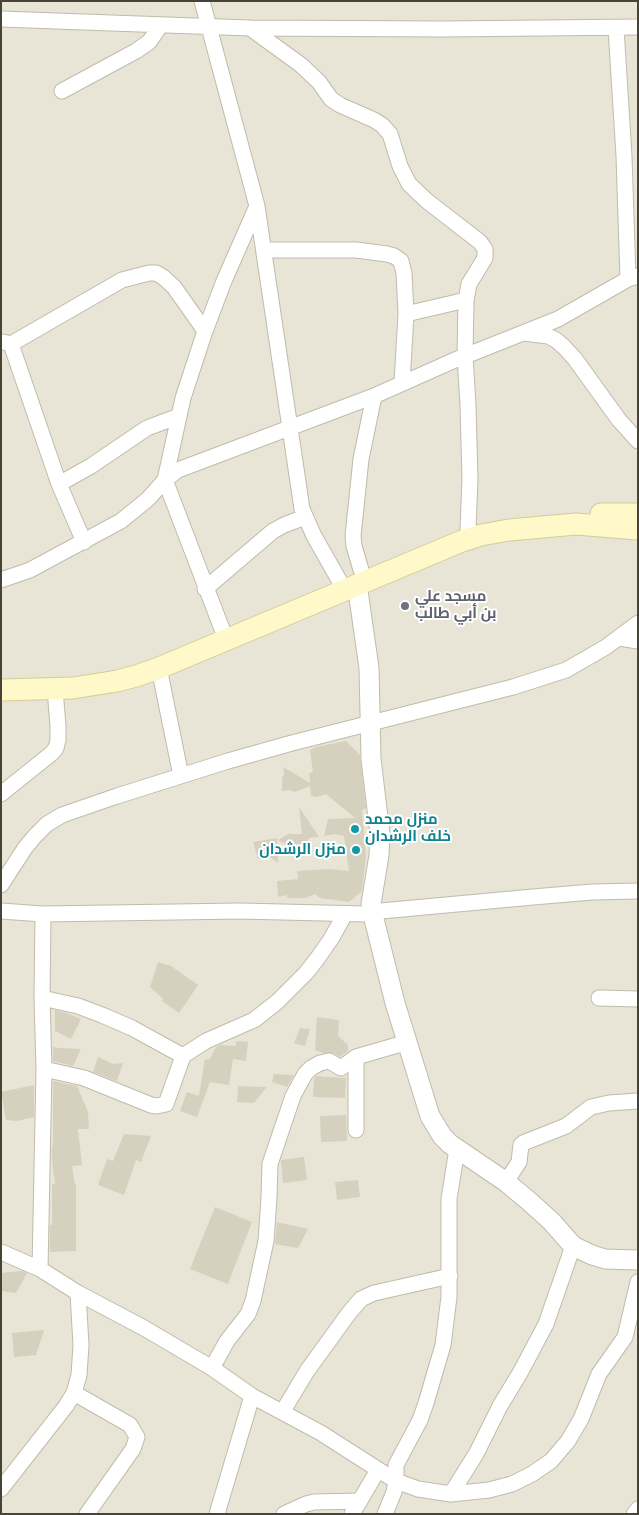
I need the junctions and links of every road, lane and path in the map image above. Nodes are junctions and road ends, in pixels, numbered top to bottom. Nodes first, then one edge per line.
1 (202, 1) edge
2 (1, 19) edge
3 (161, 25) junction
4 (638, 27) edge
5 (209, 28) junction
6 (250, 28) junction
7 (616, 28) junction
8 (62, 91) dead end
9 (257, 206) junction
10 (264, 250) junction
11 (633, 278) edge
12 (466, 300) junction
13 (406, 314) junction
14 (205, 331) junction
15 (524, 333) junction
16 (6, 343) edge
17 (464, 356) junction
18 (402, 383) junction
19 (374, 396) junction
20 (180, 416) junction
21 (289, 428) junction
22 (638, 442) edge
23 (165, 480) junction
24 (59, 484) junction
25 (638, 514) edge
26 (304, 517) junction
27 (468, 529) junction
28 (638, 529) edge
29 (84, 542) junction
30 (352, 578) junction
31 (1, 580) edge
32 (205, 589) junction
33 (638, 623) edge
34 (222, 629) junction
35 (620, 638) junction
36 (638, 641) edge
37 (159, 668) junction
38 (1, 680) edge
39 (55, 689) junction
40 (1, 690) edge
41 (371, 724) junction
42 (181, 776) junction
43 (1, 794) edge
44 (1, 885) edge
45 (638, 892) edge
46 (1, 911) edge
47 (373, 912) junction
48 (43, 914) junction
49 (345, 914) junction
50 (42, 998) junction
51 (599, 998) dead end
52 (638, 999) edge
53 (408, 1042) junction
54 (183, 1056) junction
55 (356, 1057) junction
56 (44, 1070) junction
57 (638, 1102) edge
58 (356, 1130) dead end
59 (457, 1149) junction
60 (506, 1182) junction
61 (573, 1246) junction
62 (1, 1252) edge
63 (638, 1260) edge
64 (40, 1269) junction
65 (450, 1276) junction
66 (638, 1282) edge
67 (78, 1292) junction
68 (212, 1368) junction
69 (74, 1393) junction
70 (252, 1396) junction
71 (283, 1411) junction
72 (378, 1470) junction
73 (396, 1481) junction
74 (1, 1489) edge
75 (451, 1494) junction
76 (356, 1507) edge
77 (638, 1509) edge
78 (87, 1514) edge
79 (217, 1514) edge
80 (284, 1514) edge
81 (385, 1514) edge
82 (634, 1514) edge

1 - 5 street
2 - 3 street
3 - 5 street
3 - 8 street
4 - 7 street
5 - 6 street
5 - 9 street
6 - 7 street
6 - 12 street
7 - 11 street
9 - 10 street
9 - 14 street
10 - 13 street
10 - 21 street
11 - 15 street
12 - 13 street
12 - 17 street
13 - 18 street
14 - 16 street
14 - 20 street
15 - 17 street
15 - 22 street
16 - 24 street
17 - 18 street
17 - 27 street
18 - 19 street
19 - 21 street
19 - 30 street
20 - 23 street
20 - 24 street
21 - 23 street
21 - 26 street
23 - 29 street
23 - 32 street
24 - 29 street
25 - 27 main road
26 - 30 street
26 - 32 street
27 - 30 main road
28 - 30 main road
29 - 31 street
30 - 34 main road
30 - 37 main road
30 - 41 street
32 - 34 street
33 - 35 street
34 - 38 main road
35 - 36 street
35 - 41 street
37 - 39 main road
37 - 42 street
39 - 40 main road
39 - 43 street
41 - 42 street
41 - 47 street
42 - 44 street
45 - 47 street
46 - 48 street
47 - 49 street
47 - 53 street
48 - 49 street
48 - 50 street
49 - 54 street
50 - 54 street
50 - 56 street
51 - 52 street
53 - 55 street
53 - 59 street
54 - 56 street
55 - 58 street
55 - 68 street
56 - 64 street
57 - 60 street
59 - 60 street
59 - 65 street
60 - 61 street
61 - 63 street
61 - 75 street
62 - 64 street
64 - 67 street
65 - 71 street
65 - 73 street
66 - 75 street
67 - 68 street
67 - 69 street
68 - 70 street
69 - 74 street
69 - 78 street
70 - 71 street
70 - 79 street
71 - 72 street
72 - 73 street
72 - 76 street
73 - 75 street
73 - 81 street
76 - 80 street
77 - 82 street

